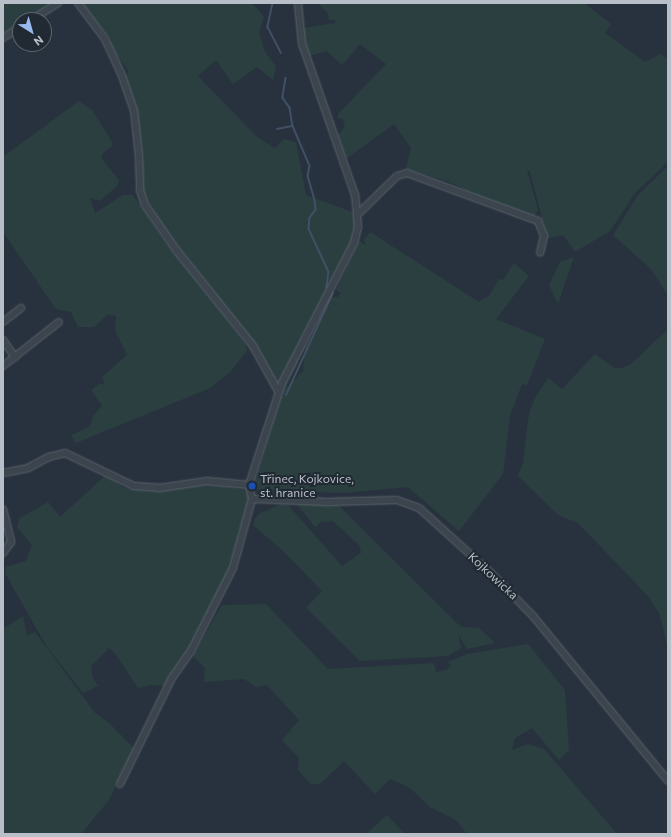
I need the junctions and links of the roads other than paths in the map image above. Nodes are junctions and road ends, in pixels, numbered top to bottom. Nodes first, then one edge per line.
1 (58, 3) edge
2 (78, 3) edge
3 (298, 3) edge
4 (44, 12) edge
5 (12, 32) edge
6 (3, 38) edge
7 (358, 214) junction
8 (540, 253) dead end
9 (22, 308) dead end
10 (3, 322) edge
11 (59, 322) dead end
12 (3, 340) edge
13 (14, 357) junction
14 (3, 366) edge
15 (278, 392) junction
16 (3, 473) edge
17 (249, 485) junction
18 (252, 499) junction
19 (3, 509) edge
20 (3, 553) edge
21 (668, 781) edge
22 (120, 784) dead end

1 - 4 street
2 - 15 street
3 - 7 street
5 - 6 street
7 - 8 street
7 - 15 street
9 - 10 street
11 - 13 street
12 - 13 street
13 - 14 street
15 - 17 street
16 - 17 street
17 - 18 street
18 - 21 street, Kojkowicka
18 - 22 street
19 - 20 street

